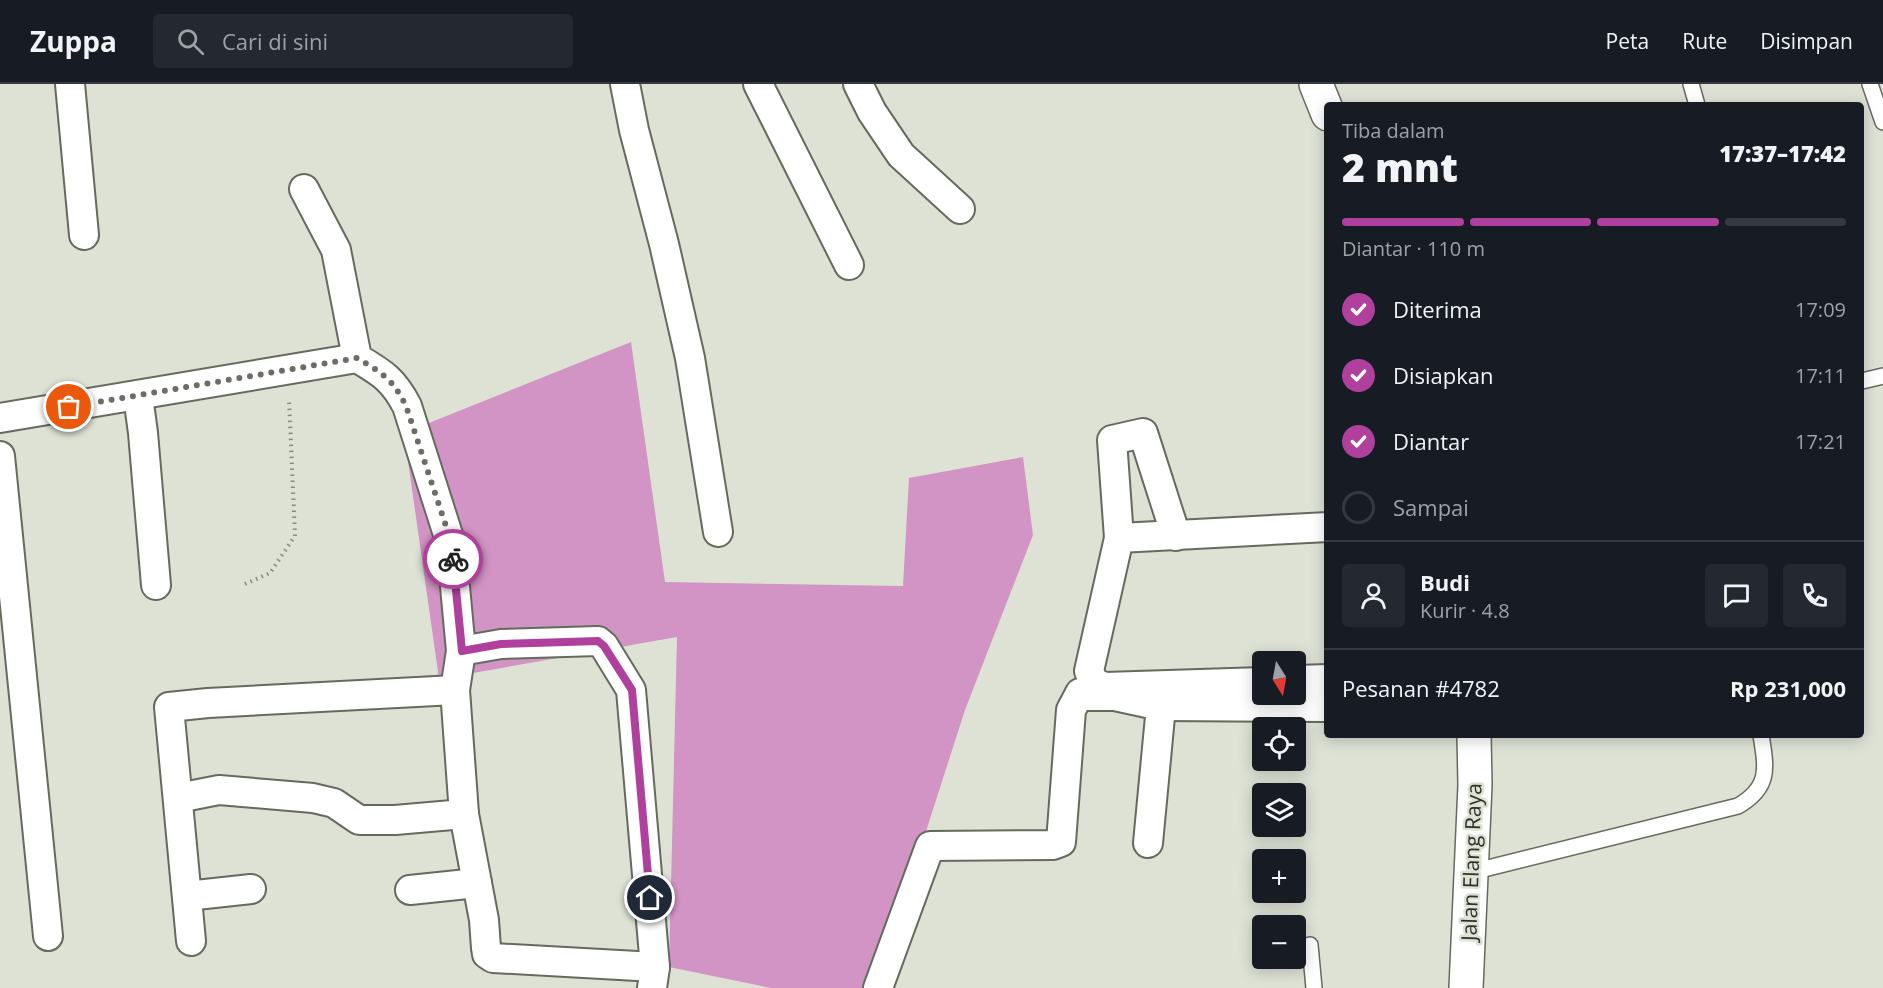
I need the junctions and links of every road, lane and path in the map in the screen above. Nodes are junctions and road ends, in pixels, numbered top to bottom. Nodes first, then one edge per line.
1 (70, 84) edge
2 (625, 84) edge
3 (758, 84) edge
4 (858, 84) edge
5 (1316, 84) edge
6 (1691, 84) edge
7 (1870, 84) edge
8 (1696, 102) edge
9 (1324, 104) edge
10 (1883, 122) edge
11 (304, 189) dead end
12 (960, 209) dead end
13 (84, 235) dead end
14 (849, 265) dead end
15 (357, 358) junction
16 (288, 370) junction
17 (1883, 376) edge
18 (1864, 381) edge
19 (138, 396) junction
20 (0, 418) edge
21 (0, 456) edge
22 (1324, 527) edge
23 (718, 532) dead end
24 (1176, 536) junction
25 (1119, 538) junction
26 (245, 584) dead end
27 (156, 585) dead end
28 (462, 651) junction
29 (1324, 679) edge
30 (1306, 680) edge
31 (1252, 682) edge
32 (455, 690) junction
33 (1161, 706) junction
34 (1324, 707) edge
35 (1474, 738) edge
36 (1761, 738) edge
37 (178, 798) junction
38 (464, 814) junction
39 (1148, 843) dead end
40 (1472, 872) junction
41 (477, 883) junction
42 (252, 889) dead end
43 (410, 890) dead end
44 (187, 896) junction
45 (48, 936) dead end
46 (191, 941) dead end
47 (1310, 945) dead end
48 (653, 978) edge
49 (878, 988) edge
50 (1314, 988) edge
51 (1467, 988) edge

1 - 13 street
2 - 23 street
3 - 14 street
4 - 12 street
5 - 9 street
6 - 8 lane
7 - 10 lane
11 - 15 street
15 - 16 street
15 - 28 street
16 - 19 street
16 - 26 path
17 - 18 lane
19 - 20 street
19 - 27 street
21 - 45 street
22 - 24 street
24 - 25 street
24 - 25 street
25 - 31 street
28 - 32 street
28 - 48 street
29 - 30 street
32 - 37 street
32 - 38 street
33 - 34 street
33 - 39 street
33 - 49 street
35 - 40 street, Jalan Elang Raya
36 - 40 lane
37 - 38 street
37 - 44 street
38 - 41 street
40 - 51 street, Jalan Elang Raya
41 - 43 street
41 - 48 street
42 - 44 street
44 - 46 street
47 - 50 lane

